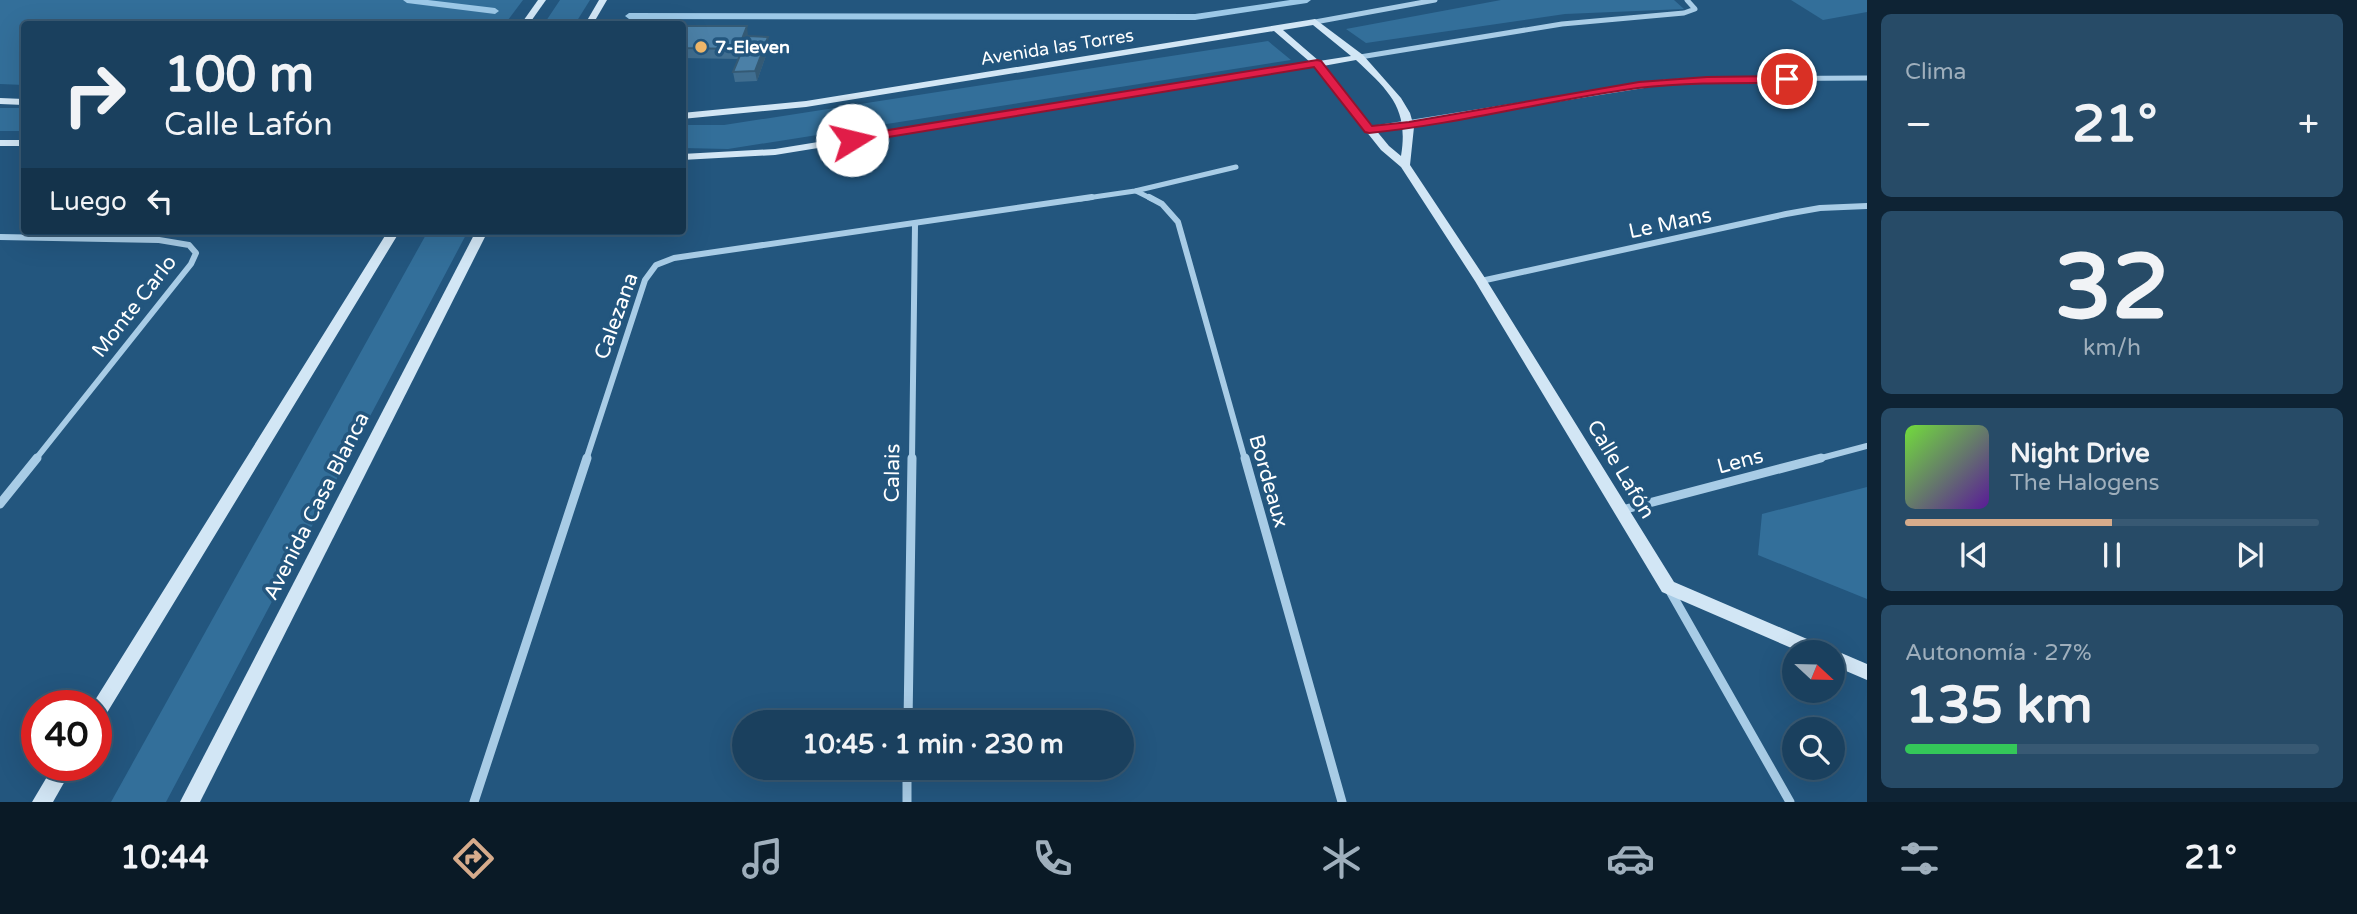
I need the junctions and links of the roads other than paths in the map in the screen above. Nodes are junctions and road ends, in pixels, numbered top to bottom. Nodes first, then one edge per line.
1 (542, 0) edge
2 (603, 0) edge
3 (1435, 0) edge
4 (1687, 0) edge
5 (527, 21) edge
6 (591, 21) edge
7 (1315, 22) junction
8 (1277, 29) junction
9 (1360, 57) junction
10 (1317, 64) junction
11 (1867, 78) edge
12 (0, 101) edge
13 (21, 102) edge
14 (686, 116) edge
15 (1409, 125) junction
16 (1369, 130) junction
17 (0, 142) edge
18 (21, 143) edge
19 (686, 157) edge
20 (1405, 165) junction
21 (1237, 167) dead end
22 (1135, 191) junction
23 (1867, 206) edge
24 (915, 225) junction
25 (392, 235) edge
26 (480, 235) edge
27 (0, 237) edge
28 (1481, 281) junction
29 (1867, 446) edge
30 (0, 504) edge
31 (1622, 510) junction
32 (1668, 587) junction
33 (1792, 640) edge
34 (1845, 663) edge
35 (1867, 672) edge
36 (111, 690) edge
37 (908, 710) edge
38 (907, 780) edge
39 (55, 781) edge
40 (42, 802) edge
41 (190, 802) edge
42 (474, 802) edge
43 (907, 802) edge
44 (1342, 802) edge
45 (1790, 802) edge

1 - 5 street
2 - 6 street
3 - 7 street, Avenida las Torres
4 - 9 street
7 - 8 street, Avenida las Torres
7 - 9 street
8 - 10 street, Calle Lafón
8 - 14 street, Avenida las Torres
9 - 10 street
9 - 15 street
10 - 16 street, Calle Lafón
10 - 19 street
11 - 15 street
12 - 13 street
15 - 16 street
15 - 20 street
16 - 20 street, Calle Lafón
17 - 18 street
20 - 28 street, Calle Lafón
21 - 22 street, Calezana
22 - 24 street, Calezana
22 - 44 street, Bordeaux
23 - 28 street, Le Mans
24 - 37 street, Calais
24 - 42 street, Calezana
25 - 36 street
26 - 41 street, Avenida Casa Blanca
27 - 30 street, Monte Carlo
28 - 31 street, Calle Lafón
29 - 31 street, Lens
31 - 32 street, Calle Lafón
32 - 33 street
32 - 45 street, Calle Lafón
34 - 35 street
38 - 43 street
39 - 40 street

